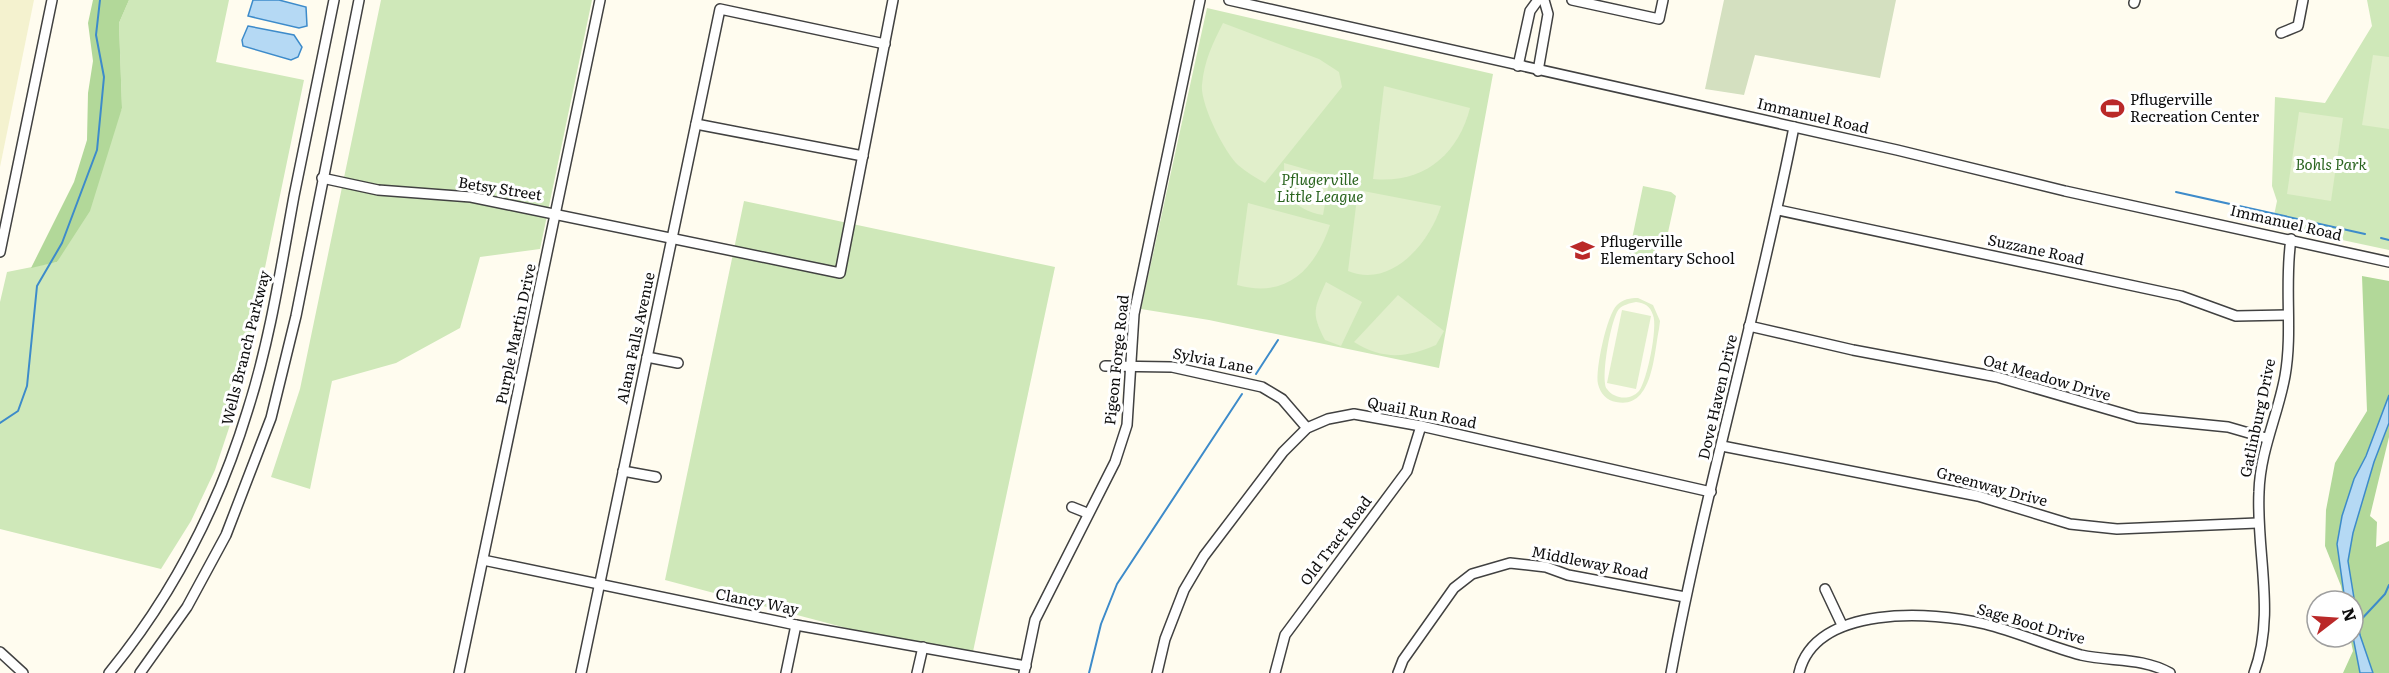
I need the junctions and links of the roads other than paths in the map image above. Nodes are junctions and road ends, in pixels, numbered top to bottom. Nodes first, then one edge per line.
1 (52, 0) edge
2 (334, 0) edge
3 (359, 0) edge
4 (600, 0) edge
5 (893, 0) edge
6 (1200, 0) edge
7 (1229, 0) edge
8 (1538, 0) edge
9 (1544, 0) edge
10 (1572, 0) edge
11 (1663, 0) edge
12 (2303, 0) edge
13 (2281, 33) dead end
14 (885, 44) junction
15 (1518, 66) junction
16 (1538, 71) junction
17 (696, 124) junction
18 (1794, 127) junction
19 (863, 156) junction
20 (322, 178) junction
21 (1778, 210) junction
22 (556, 214) junction
23 (2291, 239) junction
24 (671, 240) junction
25 (0, 252) edge
26 (2389, 262) edge
27 (2287, 315) junction
28 (1749, 326) junction
29 (647, 357) junction
30 (678, 363) dead end
31 (1132, 364) junction
32 (1104, 366) dead end
33 (1421, 426) junction
34 (1307, 428) junction
35 (2266, 438) junction
36 (1722, 446) junction
37 (623, 471) junction
38 (656, 477) dead end
39 (1711, 492) junction
40 (1072, 507) dead end
41 (1087, 513) junction
42 (2257, 523) junction
43 (483, 560) junction
44 (599, 585) junction
45 (1825, 589) dead end
46 (1685, 597) junction
47 (796, 625) junction
48 (1842, 625) junction
49 (923, 647) junction
50 (0, 652) edge
51 (1025, 669) edge
52 (22, 673) edge
53 (110, 673) edge
54 (140, 673) edge
55 (459, 673) edge
56 (581, 673) edge
57 (786, 673) edge
58 (917, 673) edge
59 (1157, 673) edge
60 (1275, 673) edge
61 (1398, 673) edge
62 (1671, 673) edge
63 (1799, 673) edge
64 (2169, 673) edge
65 (2254, 673) edge

1 - 25 street
2 - 53 street, Wells Branch Parkway
3 - 20 street
4 - 22 street, Purple Martin Drive
5 - 14 street
6 - 31 street, Pigeon Forge Road
7 - 15 street, Immanuel Road
8 - 15 street
9 - 16 street
10 - 11 street
12 - 13 street
14 - 17 street, Alana Falls Avenue
14 - 19 street
15 - 16 street, Immanuel Road
16 - 18 street, Immanuel Road
17 - 19 street
17 - 24 street, Alana Falls Avenue
18 - 21 street, Dove Haven Drive
18 - 23 street, Immanuel Road
19 - 24 street, Betsy Street
20 - 22 street, Betsy Street
20 - 54 street
21 - 27 street, Suzzane Road
21 - 28 street, Dove Haven Drive
22 - 24 street, Betsy Street
22 - 43 street, Purple Martin Drive
23 - 26 street, Immanuel Road
23 - 27 street, Gatlinburg Drive
24 - 29 street, Alana Falls Avenue
27 - 35 street, Gatlinburg Drive
28 - 35 street, Oat Meadow Drive
28 - 36 street, Dove Haven Drive
29 - 30 street
29 - 37 street, Alana Falls Avenue
31 - 32 street, Sylvia Lane
31 - 34 street, Sylvia Lane
31 - 41 street, Pigeon Forge Road
33 - 34 street, Quail Run Road
33 - 39 street, Quail Run Road
33 - 60 street, Old Tract Road
34 - 59 street, Quail Run Road
35 - 42 street, Gatlinburg Drive
36 - 39 street, Dove Haven Drive
36 - 42 street, Greenway Drive
37 - 38 street
37 - 44 street, Alana Falls Avenue
39 - 46 street, Dove Haven Drive
40 - 41 street
41 - 51 street, Pigeon Forge Road
42 - 65 street, Gatlinburg Drive
43 - 44 street, Clancy Way
43 - 55 street, Purple Martin Drive
44 - 47 street, Clancy Way
44 - 56 street, Alana Falls Avenue
45 - 48 street
46 - 61 street, Middleway Road
46 - 62 street, Dove Haven Drive
47 - 49 street, Clancy Way
47 - 57 street
48 - 63 street, Sage Boot Drive
48 - 64 street, Sage Boot Drive
49 - 51 street, Clancy Way
49 - 58 street
50 - 52 street

